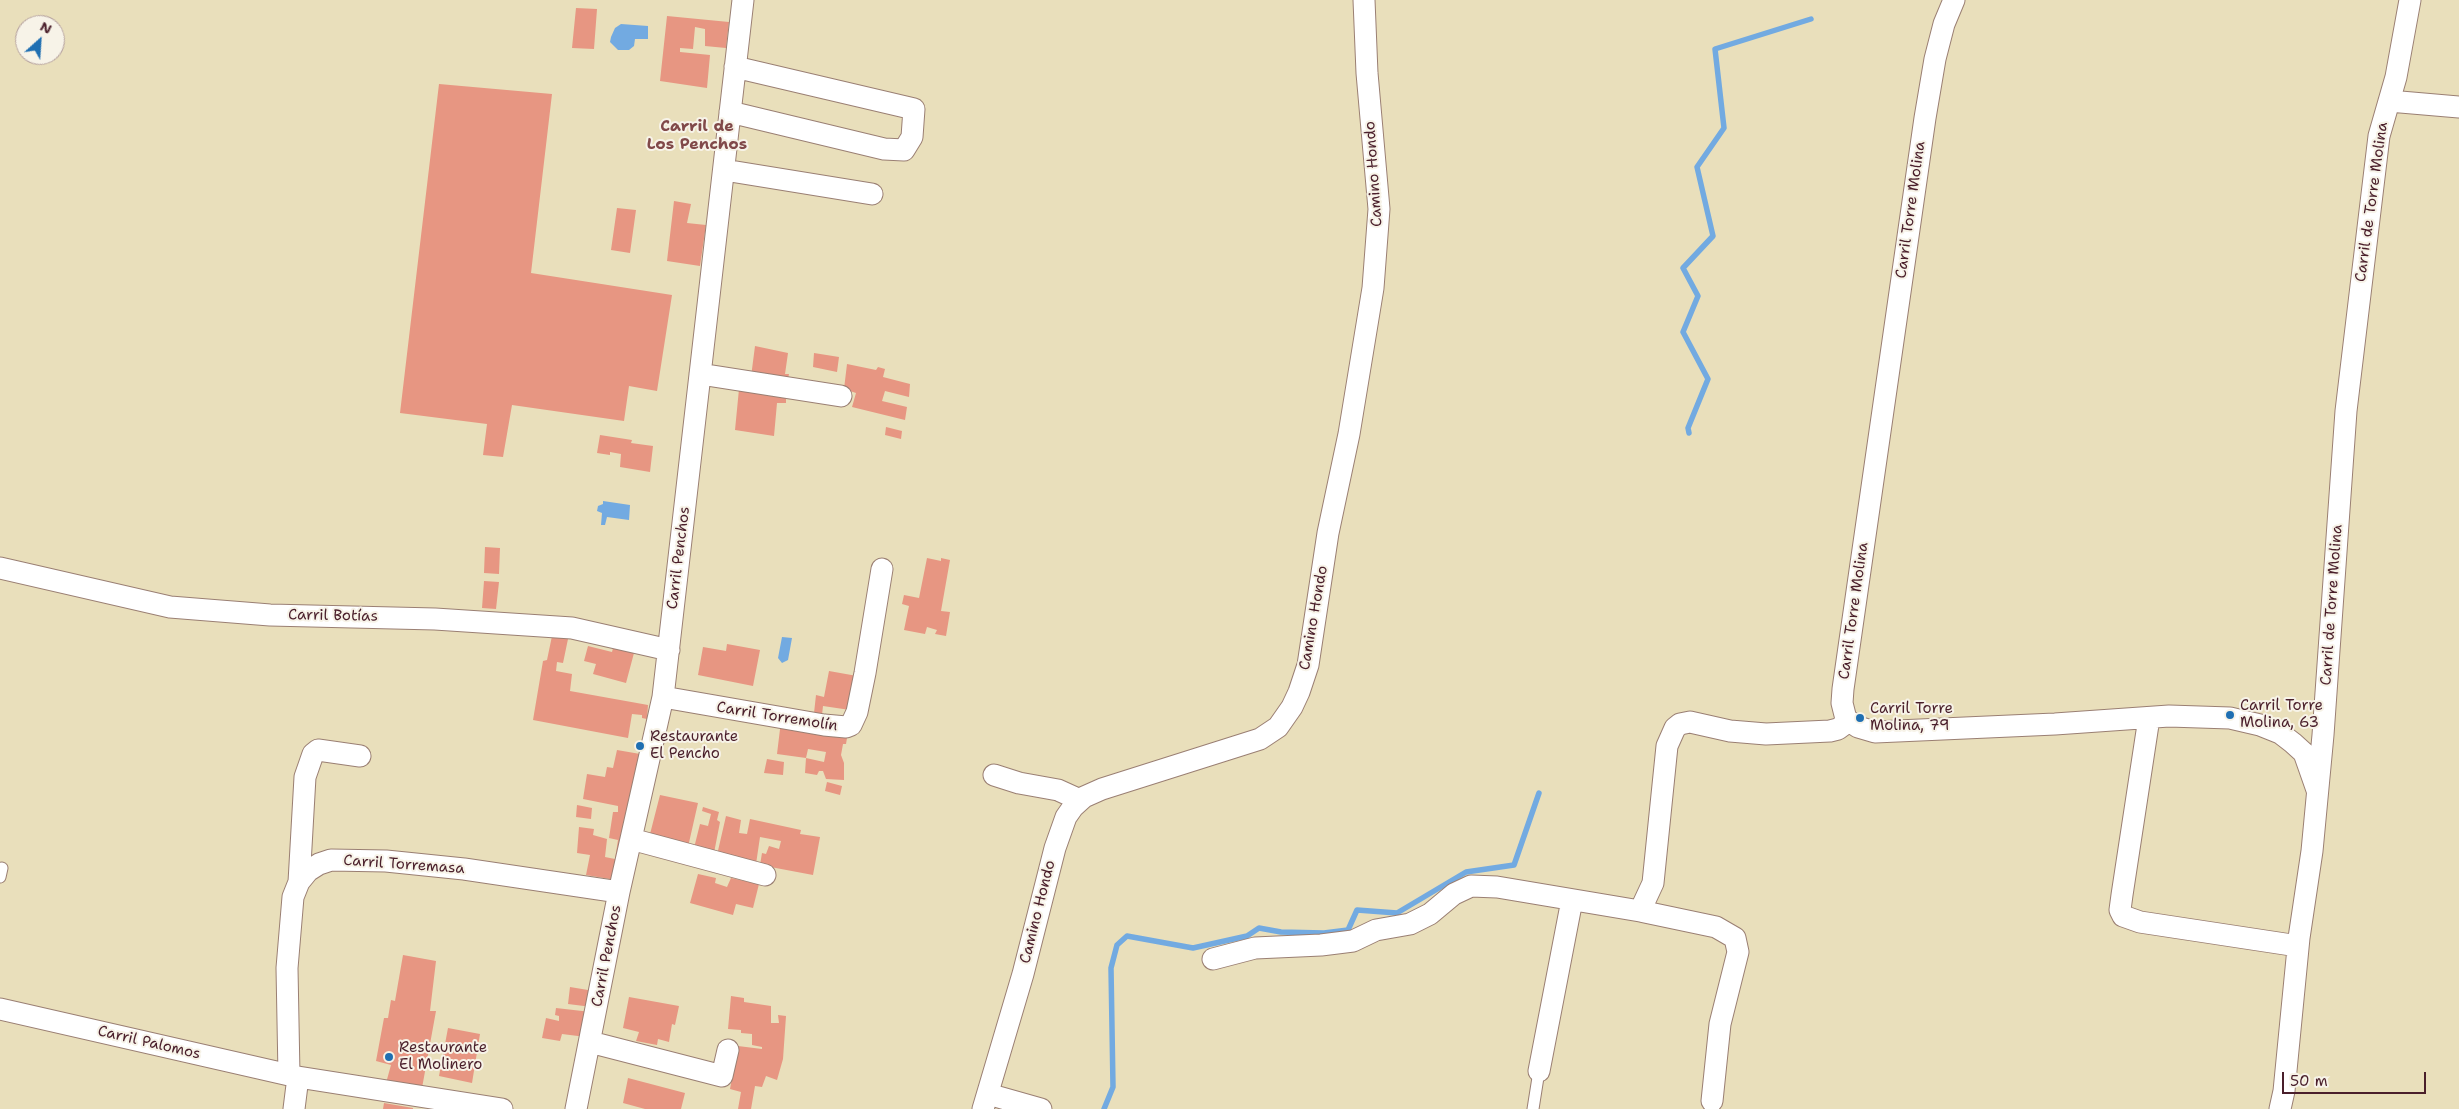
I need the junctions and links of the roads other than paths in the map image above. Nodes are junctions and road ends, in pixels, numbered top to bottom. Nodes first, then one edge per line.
1 (743, 0) edge
2 (1364, 0) edge
3 (1954, 0) edge
4 (2410, 0) edge
5 (735, 67) junction
6 (2389, 101) junction
7 (2459, 107) edge
8 (730, 112) junction
9 (724, 170) junction
10 (872, 194) dead end
11 (700, 374) junction
12 (841, 396) dead end
13 (0, 568) edge
14 (882, 569) dead end
15 (668, 650) junction
16 (663, 697) junction
17 (2149, 718) junction
18 (1849, 721) junction
19 (2293, 743) junction
20 (2322, 743) junction
21 (360, 756) dead end
22 (994, 775) dead end
23 (2317, 790) junction
24 (1080, 800) junction
25 (631, 839) junction
26 (765, 875) dead end
27 (299, 882) junction
28 (619, 892) junction
29 (1572, 900) junction
30 (1640, 911) junction
31 (2298, 946) junction
32 (1213, 959) dead end
33 (0, 1009) edge
34 (590, 1042) junction
35 (728, 1050) dead end
36 (1539, 1071) joint
37 (294, 1076) junction
38 (1712, 1101) dead end
39 (985, 1102) edge
40 (294, 1109) edge
41 (502, 1109) edge
42 (576, 1109) edge
43 (1041, 1109) edge
44 (1533, 1109) edge
45 (2280, 1109) edge

1 - 5 street, Carril Penchos
2 - 24 street, Camino Hondo
3 - 18 street, Carril Torre Molina
4 - 6 street, Carril de Torre Molina
5 - 8 street, Carril Penchos
5 - 8 street
6 - 7 street, Carril de Torre Molina
6 - 20 street, Carril de Torre Molina
8 - 9 street, Carril Penchos
9 - 10 street
9 - 11 street, Carril Penchos
11 - 12 street
11 - 15 street, Carril Penchos
13 - 15 street, Carril Botías
14 - 16 street, Carril Torremolín
15 - 16 street, Carril Penchos
16 - 25 street, Carril Penchos
17 - 18 street
17 - 19 street
17 - 31 street
18 - 30 street
19 - 20 street
19 - 23 street
20 - 23 street, Carril de Torre Molina
21 - 27 street
22 - 24 street
23 - 31 street, Carril de Torre Molina
24 - 39 street, Camino Hondo
25 - 26 street
25 - 28 street, Carril Penchos
27 - 28 street, Carril Torremasa
27 - 37 street
28 - 34 street, Carril Penchos
29 - 30 street
29 - 32 street
29 - 36 street
30 - 38 street
31 - 45 street, Carril de Torre Molina
33 - 37 street, Carril Palomos
34 - 35 street
34 - 42 street, Carril Penchos
36 - 44 lane
37 - 40 street
37 - 41 street, Carril Palomos
39 - 43 street

